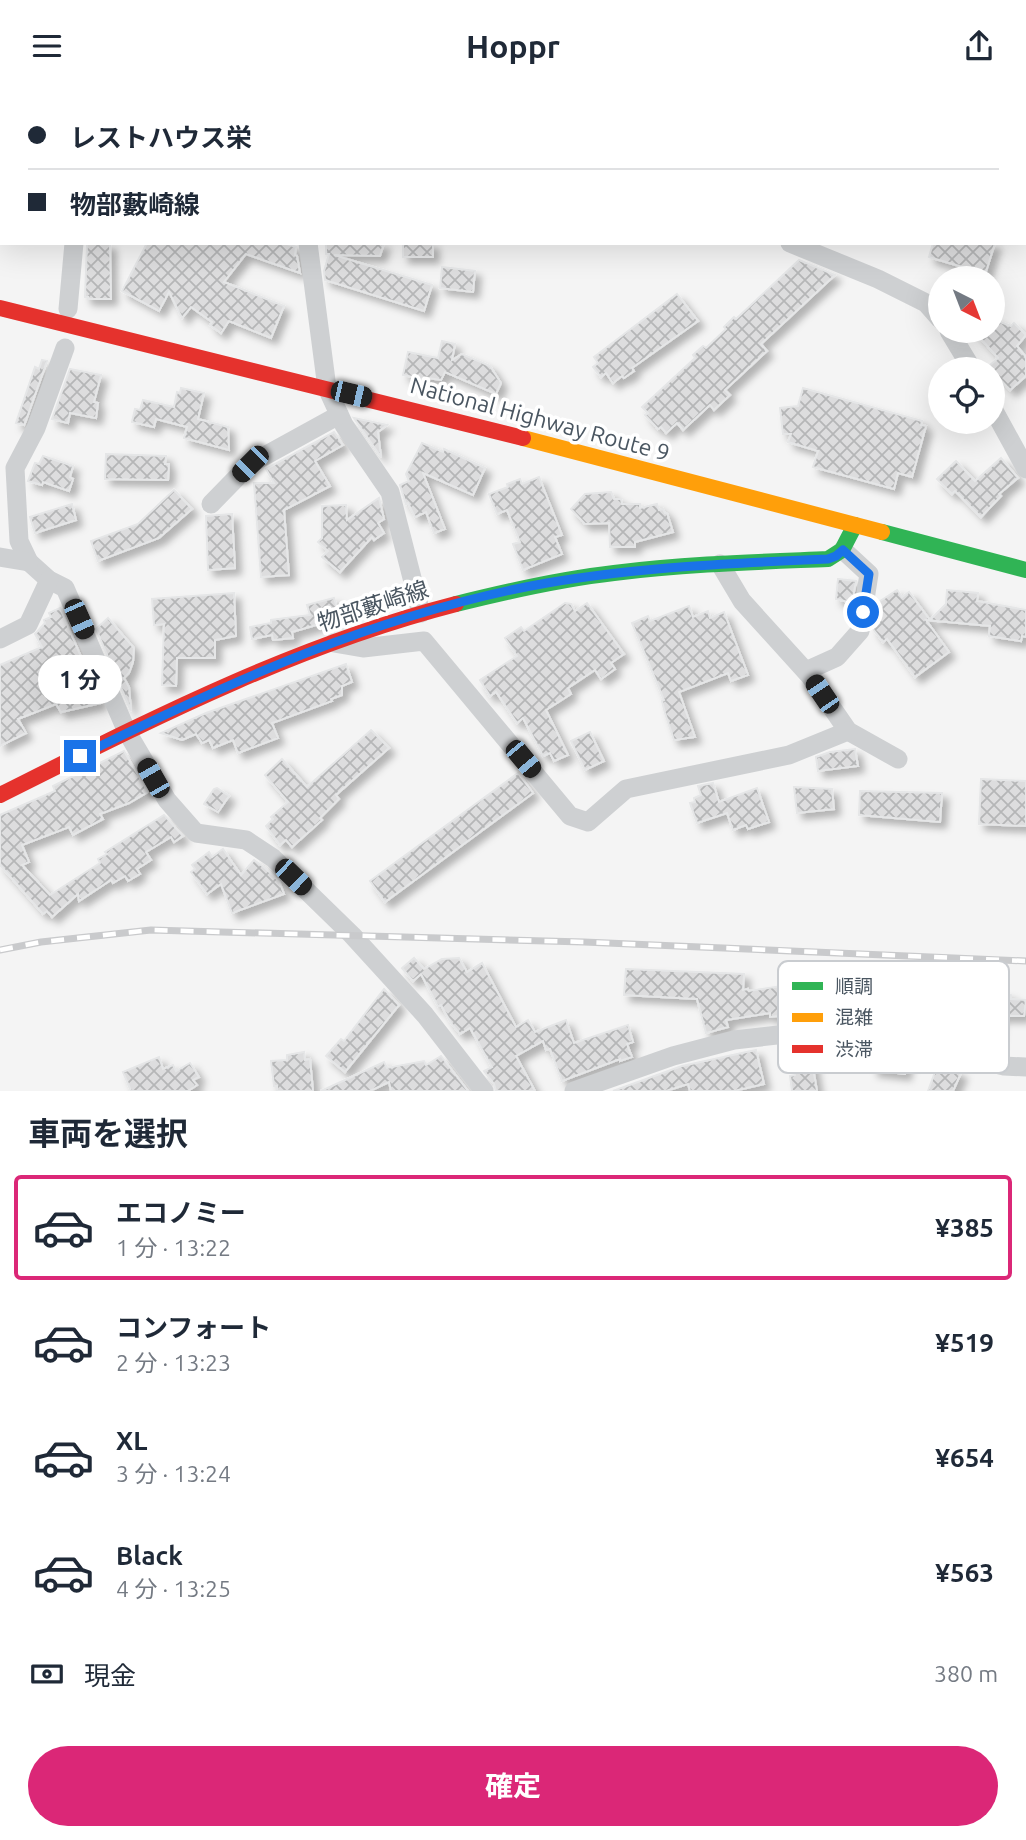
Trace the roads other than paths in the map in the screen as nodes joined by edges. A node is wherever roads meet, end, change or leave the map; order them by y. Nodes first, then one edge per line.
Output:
1 (74, 245) edge
2 (308, 245) edge
3 (795, 245) edge
4 (928, 305) edge
5 (0, 308) edge
6 (68, 309) dead end
7 (65, 348) dead end
8 (327, 388) junction
9 (340, 415) junction
10 (1005, 431) edge
11 (1026, 469) edge
12 (211, 504) dead end
13 (855, 525) junction
14 (843, 550) junction
15 (0, 557) edge
16 (29, 562) junction
17 (720, 564) junction
18 (1026, 570) edge
19 (49, 580) junction
20 (421, 613) junction
21 (0, 639) edge
22 (331, 643) junction
23 (806, 671) junction
24 (848, 731) junction
25 (127, 732) junction
26 (898, 759) dead end
27 (3, 791) edge
28 (778, 1035) edge
29 (484, 1091) edge
30 (574, 1091) edge

1 - 6 street
2 - 8 street
3 - 4 street
5 - 8 main road, National Highway Route 9
7 - 16 street
8 - 9 street
8 - 13 main road, National Highway Route 9
9 - 12 street
9 - 20 street
10 - 11 street
13 - 14 main road
13 - 18 main road, National Highway Route 9
14 - 17 main road, 物部藪崎線
14 - 23 street
15 - 16 street
16 - 19 street
17 - 20 main road, 物部藪崎線
17 - 23 street
19 - 21 street
19 - 25 street
20 - 22 main road, 物部藪崎線
22 - 24 street
22 - 25 main road, 物部藪崎線
23 - 24 street
24 - 26 street
25 - 27 main road, 物部藪崎線
25 - 29 street
28 - 30 street

